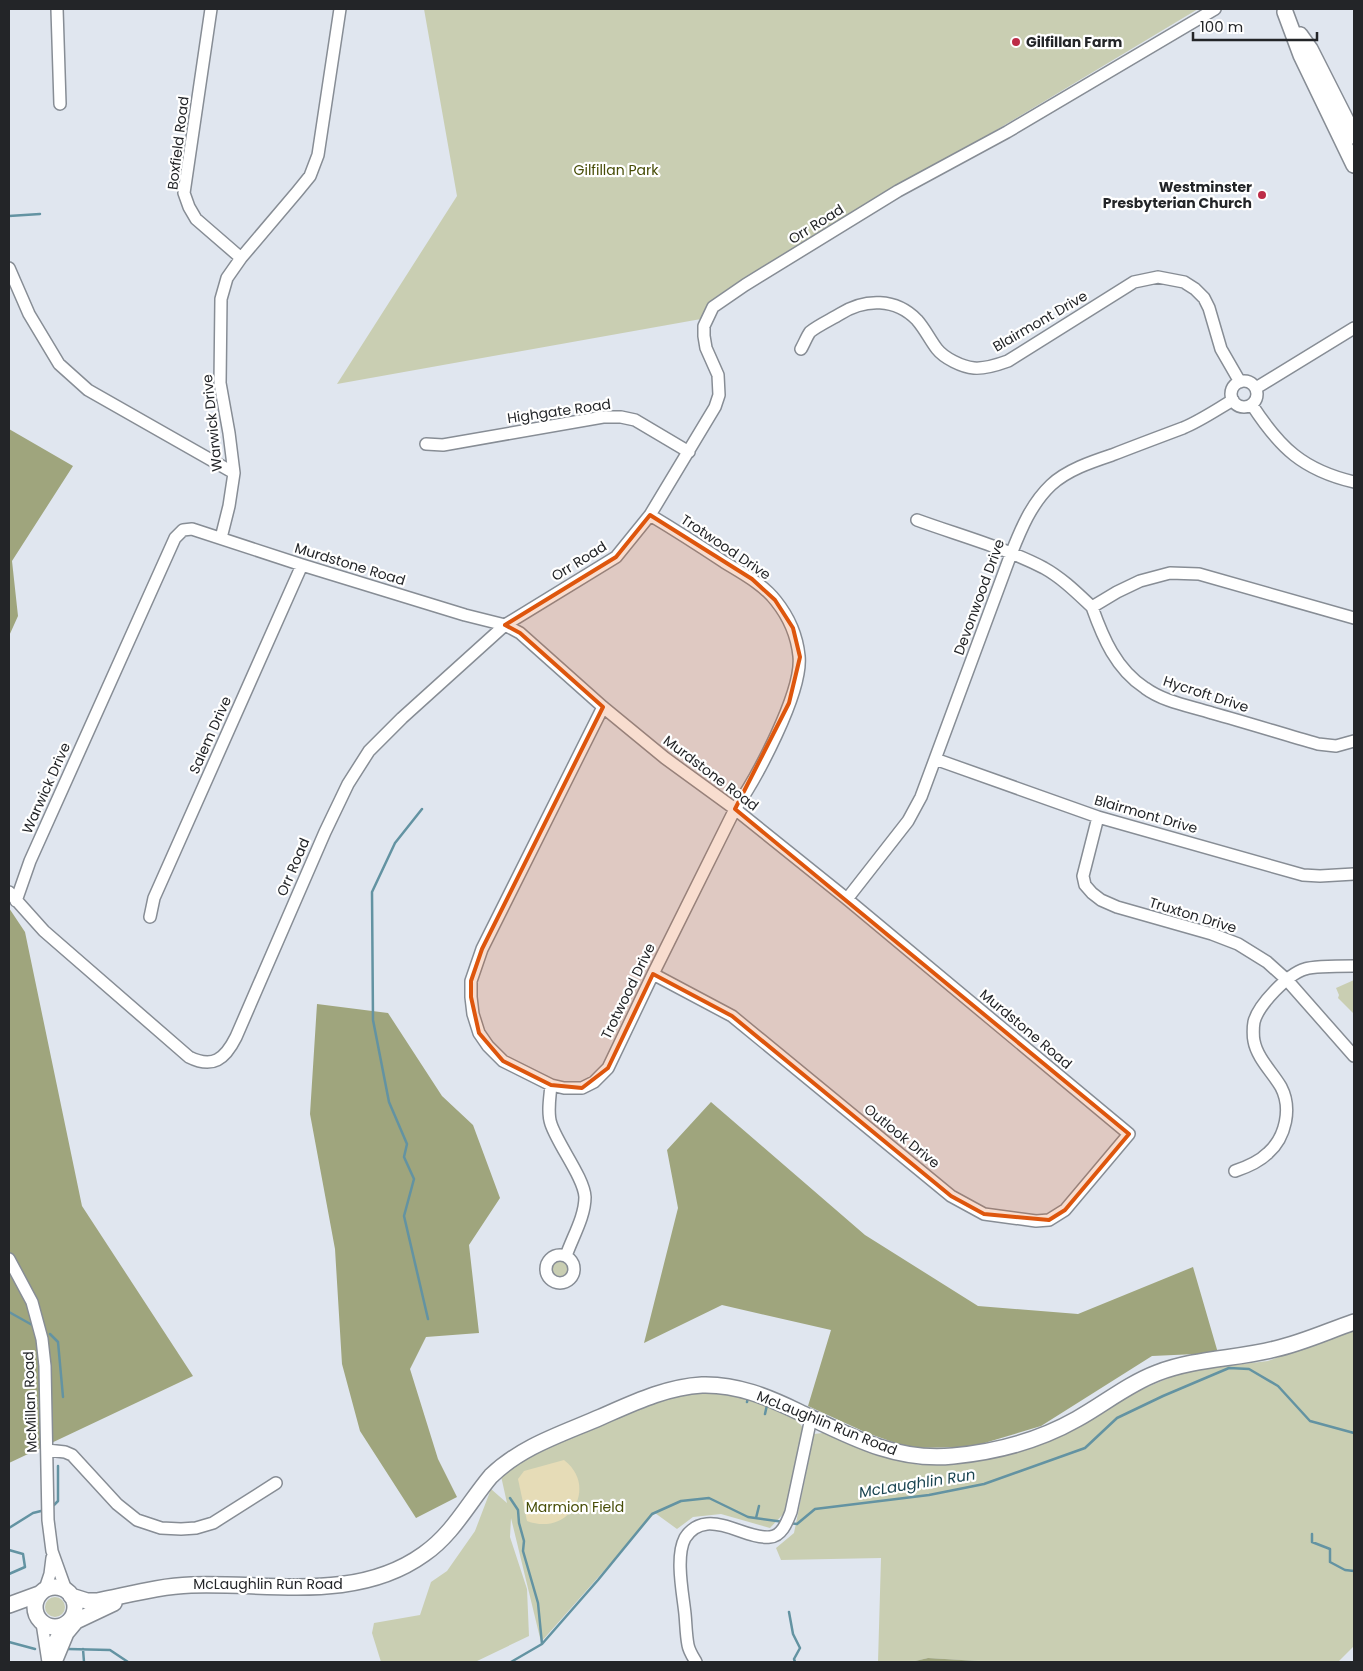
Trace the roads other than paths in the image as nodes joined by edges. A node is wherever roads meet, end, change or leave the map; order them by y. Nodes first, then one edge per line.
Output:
1 (57, 9) edge
2 (211, 9) edge
3 (340, 9) edge
4 (1215, 9) edge
5 (1284, 10) edge
6 (60, 104) dead end
7 (1354, 136) edge
8 (1354, 164) edge
9 (241, 258) junction
10 (9, 268) edge
11 (1354, 328) edge
12 (801, 349) dead end
13 (1240, 382) junction
14 (1256, 388) junction
15 (1233, 400) junction
16 (1252, 405) junction
17 (426, 444) dead end
18 (689, 452) junction
19 (234, 472) junction
20 (1354, 482) edge
21 (650, 515) junction
22 (917, 520) dead end
23 (221, 538) junction
24 (1011, 554) junction
25 (302, 565) junction
26 (1092, 607) junction
27 (1354, 618) edge
28 (504, 625) junction
29 (603, 706) junction
30 (1354, 741) edge
31 (935, 759) junction
32 (735, 809) junction
33 (1098, 817) junction
34 (1354, 874) edge
35 (12, 897) edge
36 (847, 899) junction
37 (150, 917) dead end
38 (1354, 966) edge
39 (653, 974) junction
40 (1287, 980) junction
41 (1354, 1056) edge
42 (551, 1085) junction
43 (1129, 1134) joint
44 (1235, 1171) dead end
45 (566, 1256) dead end
46 (9, 1259) edge
47 (1354, 1322) edge
48 (811, 1418) junction
49 (47, 1450) junction
50 (276, 1483) dead end
51 (52, 1551) junction
52 (42, 1592) junction
53 (69, 1593) junction
54 (129, 1595) junction
55 (9, 1606) edge
56 (39, 1620) junction
57 (69, 1622) junction
58 (50, 1662) edge
59 (696, 1662) edge

1 - 6 street
2 - 9 street, Boxfield Road
3 - 9 street, Warwick Drive
4 - 18 street, Orr Road
5 - 7 main road
5 - 8 main road
9 - 19 street, Warwick Drive
10 - 19 street
11 - 14 street
12 - 13 street, Blairmont Drive
13 - 14 street
13 - 15 street
14 - 16 street
15 - 16 street
15 - 24 street, Devonwood Drive
16 - 20 street
17 - 18 street, Highgate Road
18 - 21 street, Orr Road
19 - 23 street, Warwick Drive
21 - 28 street, Orr Road
21 - 32 street, Trotwood Drive
22 - 24 street, Hycroft Drive
23 - 25 street, Murdstone Road
23 - 35 street, Warwick Drive
24 - 26 street, Hycroft Drive
24 - 31 street, Devonwood Drive
25 - 28 street, Murdstone Road
25 - 37 street, Salem Drive
26 - 27 street
26 - 30 street, Hycroft Drive
28 - 29 street, Murdstone Road
28 - 35 street, Orr Road
29 - 32 street, Murdstone Road
29 - 42 street, Trotwood Drive
31 - 33 street, Blairmont Drive
31 - 36 street, Devonwood Drive
32 - 36 street, Murdstone Road
32 - 39 street, Trotwood Drive
33 - 34 street, Blairmont Drive
33 - 40 street, Truxton Drive
36 - 43 street, Murdstone Road
38 - 40 street
39 - 42 street, Trotwood Drive
39 - 43 street, Outlook Drive
40 - 41 street, Truxton Drive
40 - 44 street
42 - 45 street
46 - 49 street, McMillan Road
47 - 48 main road, McLaughlin Run Road
48 - 54 main road, McLaughlin Run Road
48 - 59 street
49 - 50 street
49 - 51 street, McMillan Road
51 - 52 street, McMillan Road
51 - 53 street, McMillan Road
52 - 53 main road
52 - 55 main road
52 - 56 main road
53 - 54 main road, McLaughlin Run Road
53 - 57 main road
54 - 57 main road, McLaughlin Run Road
55 - 56 main road
56 - 57 main road
56 - 58 street
57 - 58 main road

